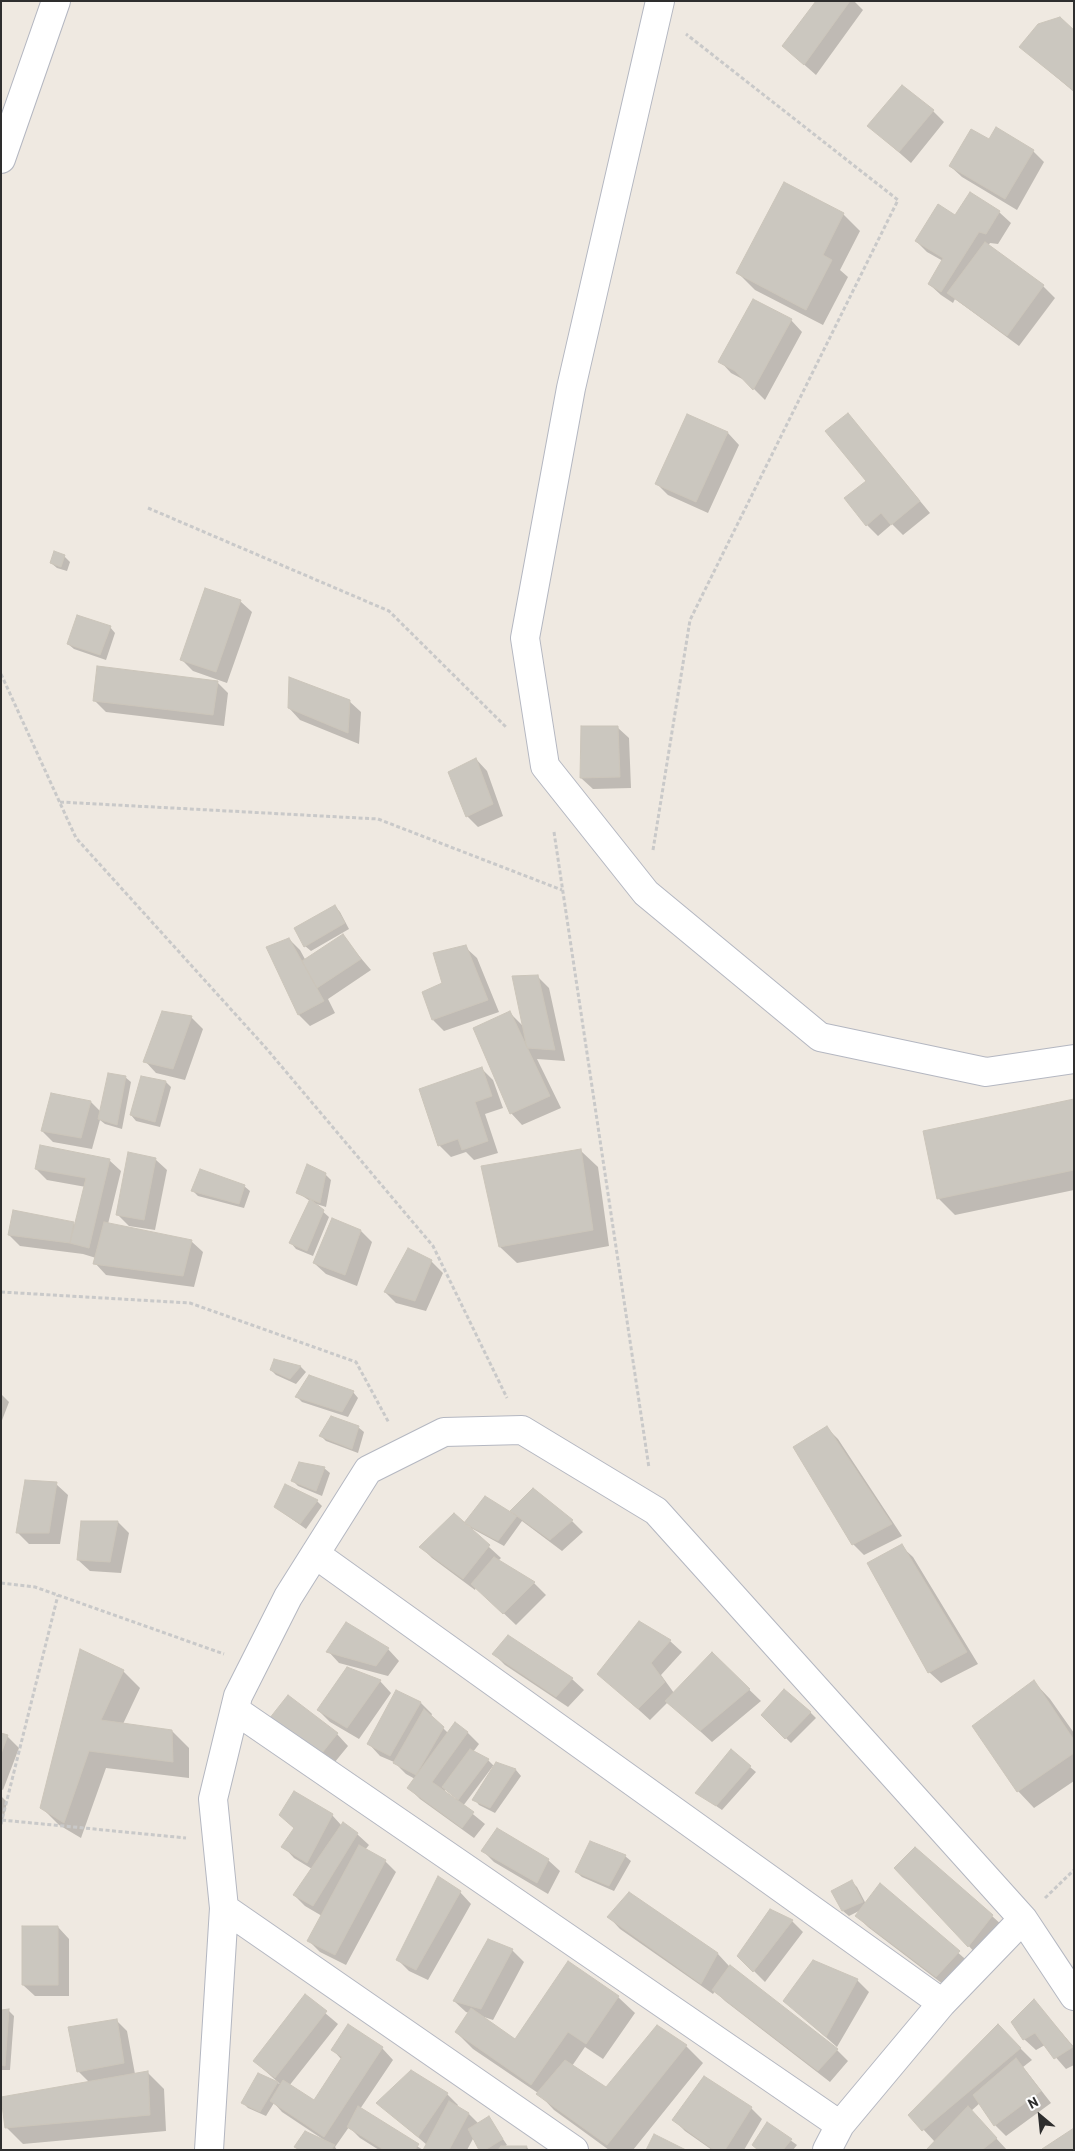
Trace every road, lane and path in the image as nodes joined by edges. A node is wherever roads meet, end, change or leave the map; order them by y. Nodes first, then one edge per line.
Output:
1 (56, 1) edge
2 (659, 7) edge
3 (1, 159) edge
4 (148, 508) dead end
5 (1, 674) edge
6 (509, 731) dead end
7 (60, 802) junction
8 (553, 823) dead end
9 (563, 890) junction
10 (646, 893) junction
11 (1074, 1059) edge
12 (1, 1292) edge
13 (522, 1430) junction
14 (405, 1452) junction
15 (656, 1511) junction
16 (315, 1554) junction
17 (1, 1583) edge
18 (58, 1595) junction
19 (254, 1665) junction
20 (235, 1710) junction
21 (2, 1820) edge
22 (1, 1824) edge
23 (218, 1842) junction
24 (1074, 1870) edge
25 (224, 1908) junction
26 (1023, 1919) junction
27 (1074, 1996) edge
28 (942, 2003) junction
29 (840, 2125) junction
30 (209, 2150) edge
31 (574, 2150) edge
32 (827, 2150) edge

1 - 3 street
2 - 10 street
2 - 10 path
4 - 6 path
5 - 7 path
7 - 9 path
7 - 13 path
8 - 9 path
9 - 15 path
10 - 11 street
12 - 14 path
13 - 14 street
13 - 15 street
14 - 16 street
15 - 26 street
16 - 19 street
16 - 28 street
17 - 18 path
18 - 19 path
18 - 21 path
19 - 20 street
20 - 23 street
20 - 29 street
21 - 22 path
21 - 23 path
23 - 25 street
24 - 26 path
25 - 30 street
25 - 31 street
26 - 27 street
26 - 28 street
28 - 29 street
29 - 32 street

